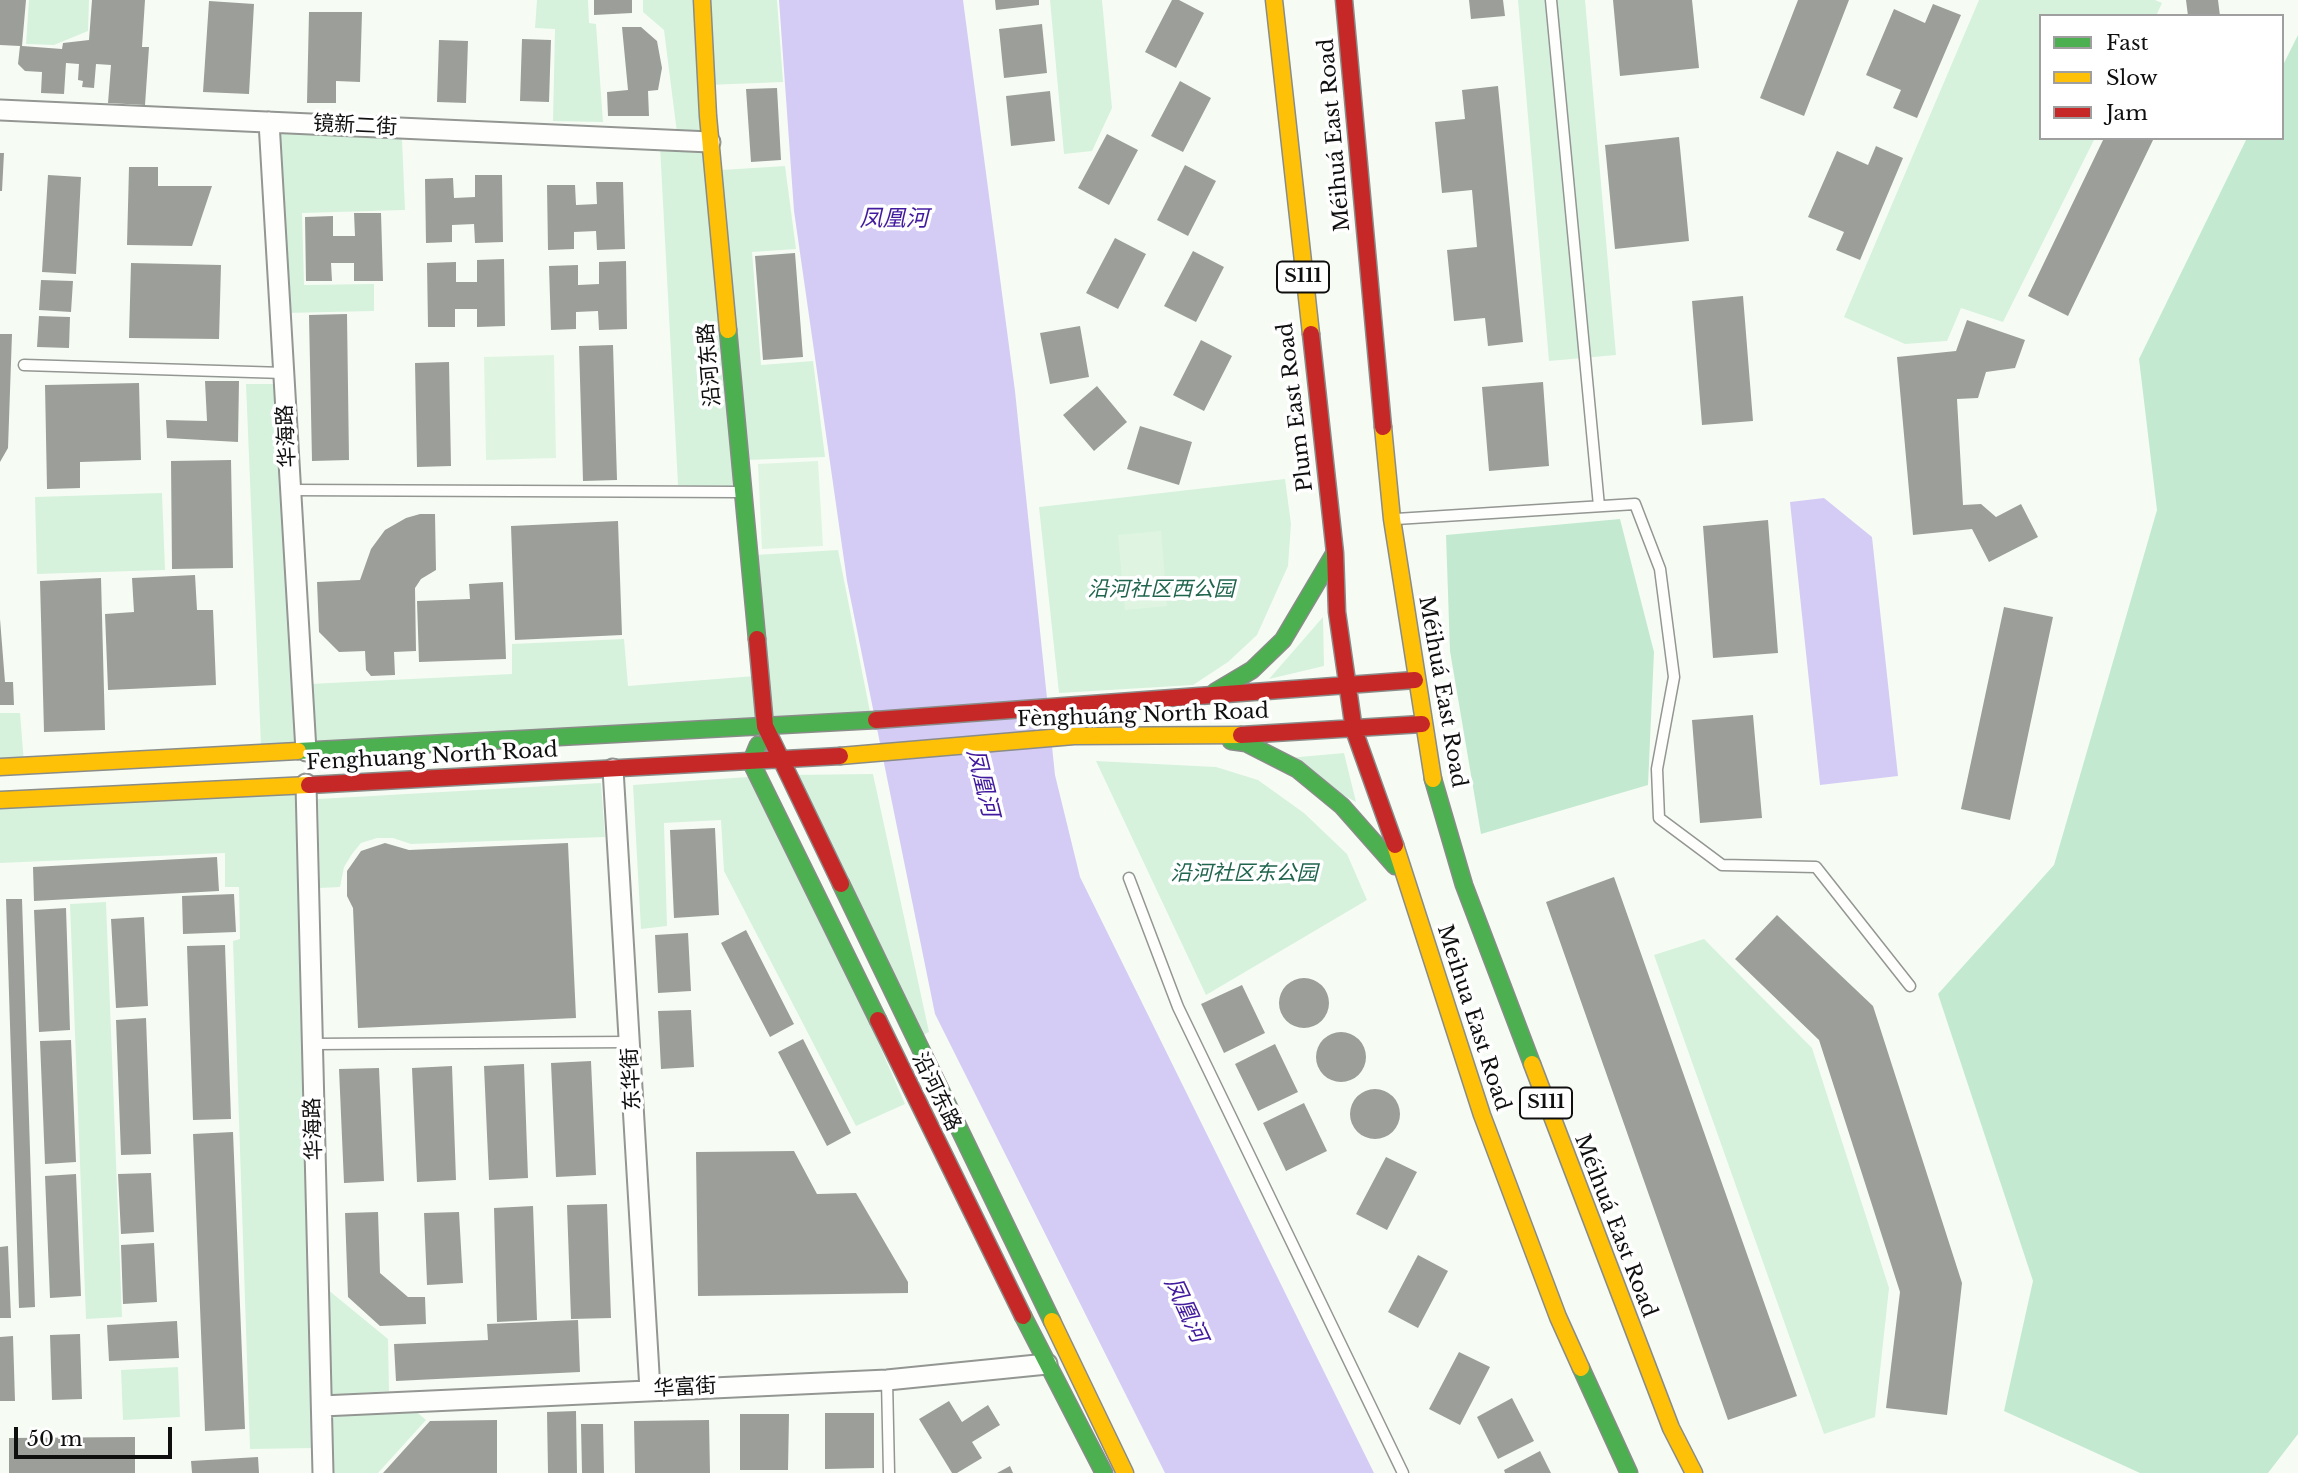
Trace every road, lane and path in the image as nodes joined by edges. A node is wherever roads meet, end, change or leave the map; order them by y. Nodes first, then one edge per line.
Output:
1 (702, 0) edge
2 (1274, 0) edge
3 (1344, 0) edge
4 (1551, 0) edge
5 (0, 110) edge
6 (269, 122) junction
7 (710, 142) junction
8 (24, 365) dead end
9 (284, 373) junction
10 (290, 490) junction
11 (743, 492) junction
12 (1599, 506) junction
13 (1392, 519) junction
14 (1335, 553) junction
15 (1415, 680) junction
16 (1345, 685) junction
17 (1208, 697) junction
18 (864, 721) joint
19 (1422, 724) junction
20 (765, 726) junction
21 (1354, 730) junction
22 (1199, 737) junction
23 (306, 751) junction
24 (865, 752) joint
25 (780, 761) junction
26 (751, 762) junction
27 (0, 767) edge
28 (613, 769) junction
29 (306, 784) junction
30 (0, 800) edge
31 (1129, 878) dead end
32 (1407, 879) junction
33 (1910, 986) dead end
34 (630, 1042) junction
35 (312, 1044) junction
36 (1047, 1364) junction
37 (887, 1380) junction
38 (650, 1390) junction
39 (322, 1406) junction
40 (323, 1473) edge
41 (889, 1473) edge
42 (1104, 1473) edge
43 (1125, 1473) edge
44 (1403, 1473) edge
45 (1629, 1473) edge
46 (1694, 1473) edge

1 - 7 main road, 沿河东路
2 - 14 main road, Plum East Road / S111
3 - 13 main road, Méihuá East Road / S111
4 - 12 lane
5 - 6 street, 镜新二街
6 - 7 street, 镜新二街
6 - 9 street, 华海路
7 - 11 main road, 沿河东路
8 - 9 lane
9 - 10 street, 华海路
10 - 11 lane
10 - 23 street, 华海路
11 - 20 main road, 沿河东路
12 - 13 lane
12 - 33 lane
13 - 15 main road, Méihuá East Road / S111
14 - 16 main road, Plum East Road / S111
14 - 17 main road
15 - 16 main road, Fènghuáng North Road
15 - 19 main road, Méihuá East Road / S111
16 - 17 main road, Fènghuáng North Road
16 - 21 main road, Meihua East Road / S111
17 - 18 main road, Fènghuáng North Road
18 - 20 main road, Fenghuang North Road
19 - 21 main road, Fènghuáng North Road
19 - 46 main road, Méihuá East Road / S111
20 - 23 main road, Fenghuang North Road
20 - 25 main road, 沿河东路
20 - 26 main road, 沿河东路
21 - 22 main road, Fènghuáng North Road
21 - 32 main road, Meihua East Road / S111
22 - 24 main road, Fènghuáng North Road
22 - 32 main road
23 - 27 main road, Fenghuang North Road
24 - 25 main road, Fenghuang North Road
25 - 26 main road, Fenghuang North Road
25 - 43 main road, 沿河东路
26 - 28 main road, Fenghuang North Road
26 - 36 main road, 沿河东路
28 - 29 main road, Fenghuang North Road
28 - 34 street, 东华街
29 - 30 main road, Fenghuang North Road
29 - 35 street, 华海路
31 - 44 lane
32 - 45 main road, Meihua East Road / S111
34 - 35 lane
34 - 38 street, 东华街
35 - 39 street, 华海路
36 - 37 street, 华富街
36 - 42 main road, 沿河东路
37 - 38 street, 华富街
37 - 41 lane
38 - 39 street, 华富街
39 - 40 street, 华海路

